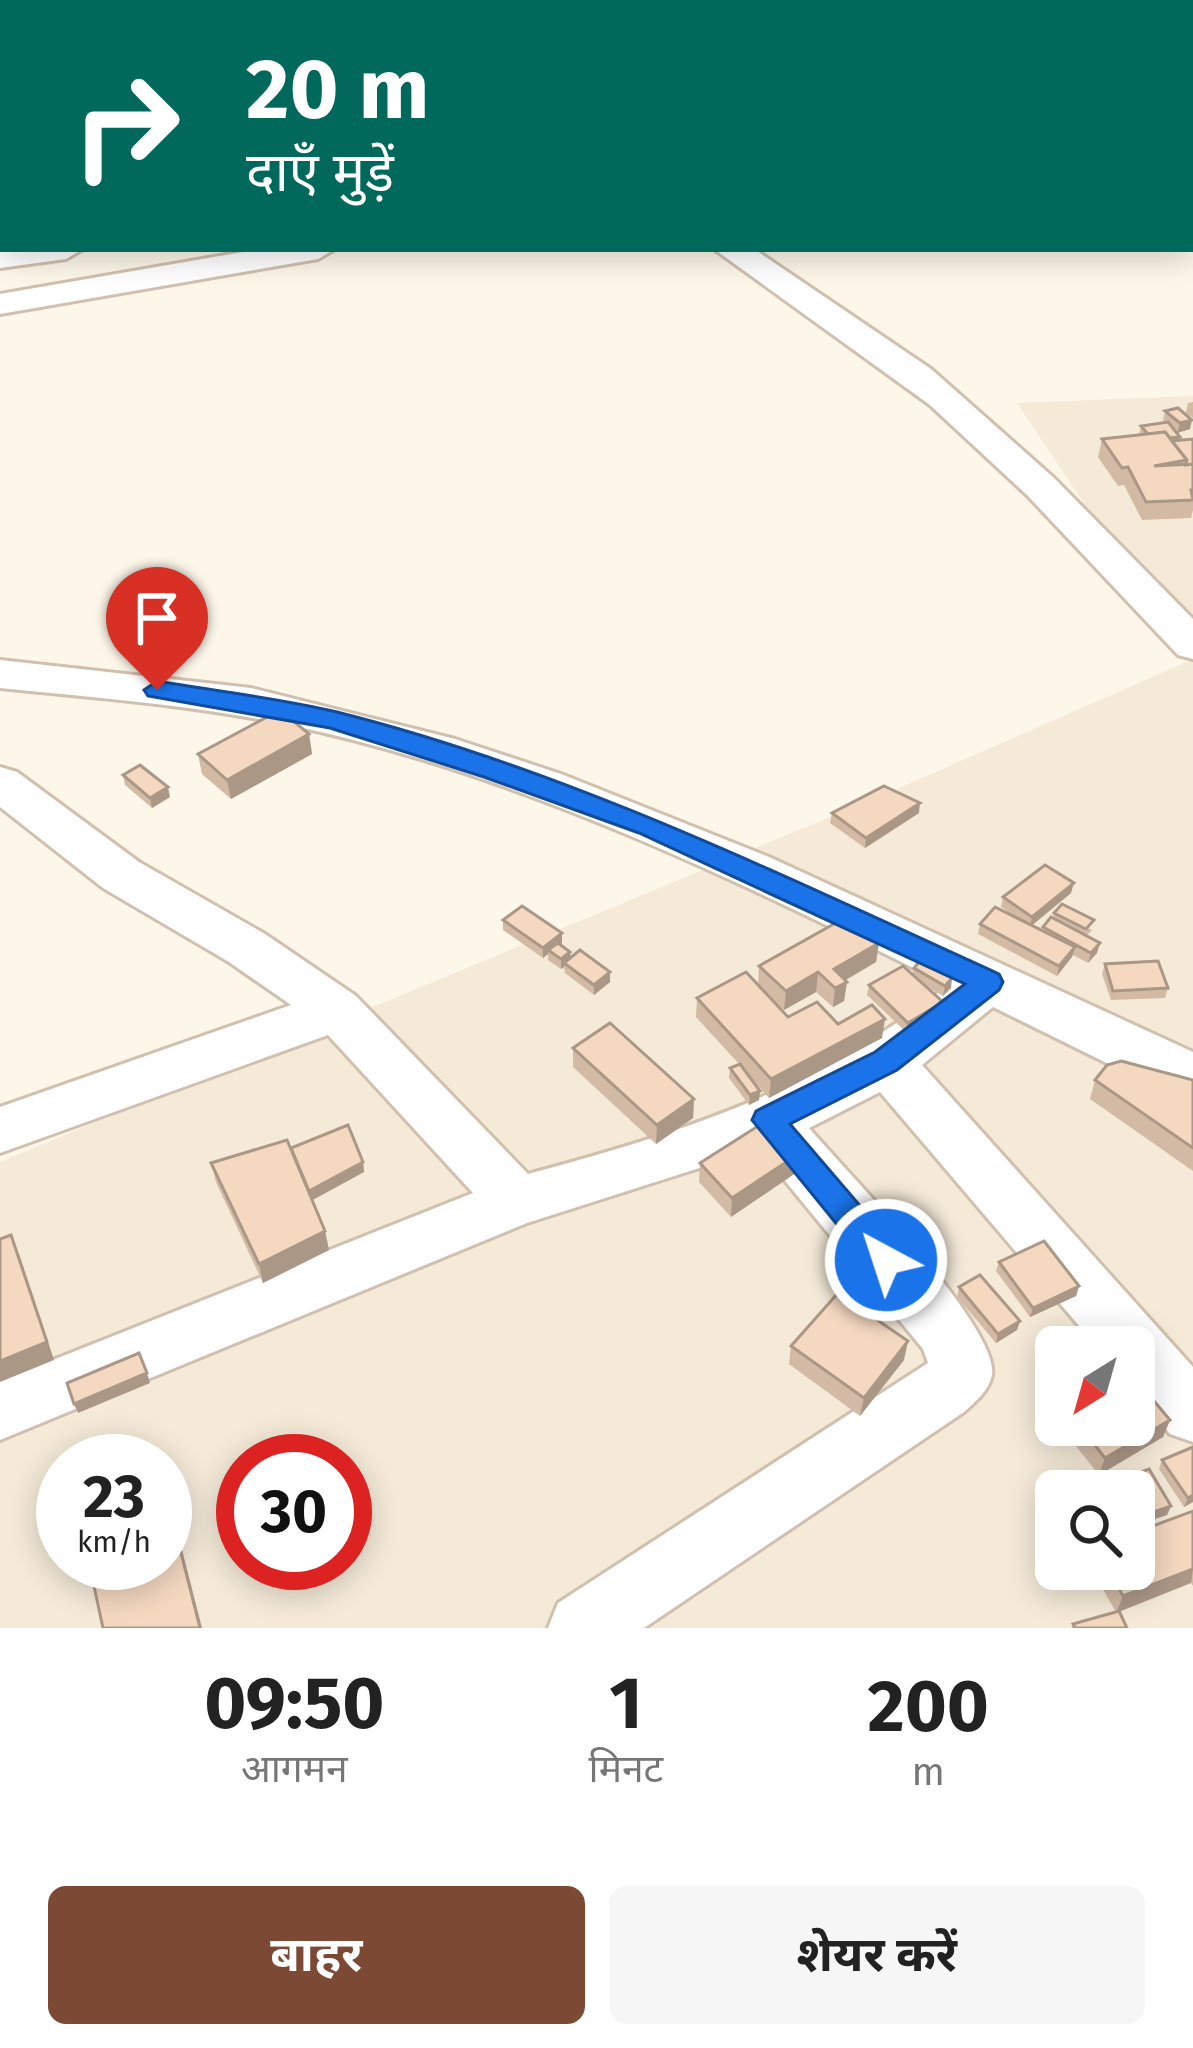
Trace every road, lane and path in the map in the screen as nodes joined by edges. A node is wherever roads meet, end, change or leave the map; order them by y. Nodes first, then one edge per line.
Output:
1 (44, 252) edge
2 (301, 252) edge
3 (736, 252) edge
4 (0, 258) edge
5 (0, 304) edge
6 (1193, 645) edge
7 (0, 674) edge
8 (0, 783) edge
9 (988, 982) junction
10 (337, 1010) junction
11 (886, 1061) junction
12 (1193, 1074) edge
13 (768, 1120) junction
14 (0, 1130) edge
15 (517, 1201) junction
16 (0, 1411) edge
17 (1193, 1414) edge
18 (584, 1628) edge

1 - 4 street
2 - 5 street
3 - 6 street
7 - 9 street
8 - 10 street
9 - 11 street
9 - 12 street
10 - 14 street
10 - 15 street
11 - 13 street
11 - 17 street
13 - 15 street
13 - 18 street
15 - 16 street

